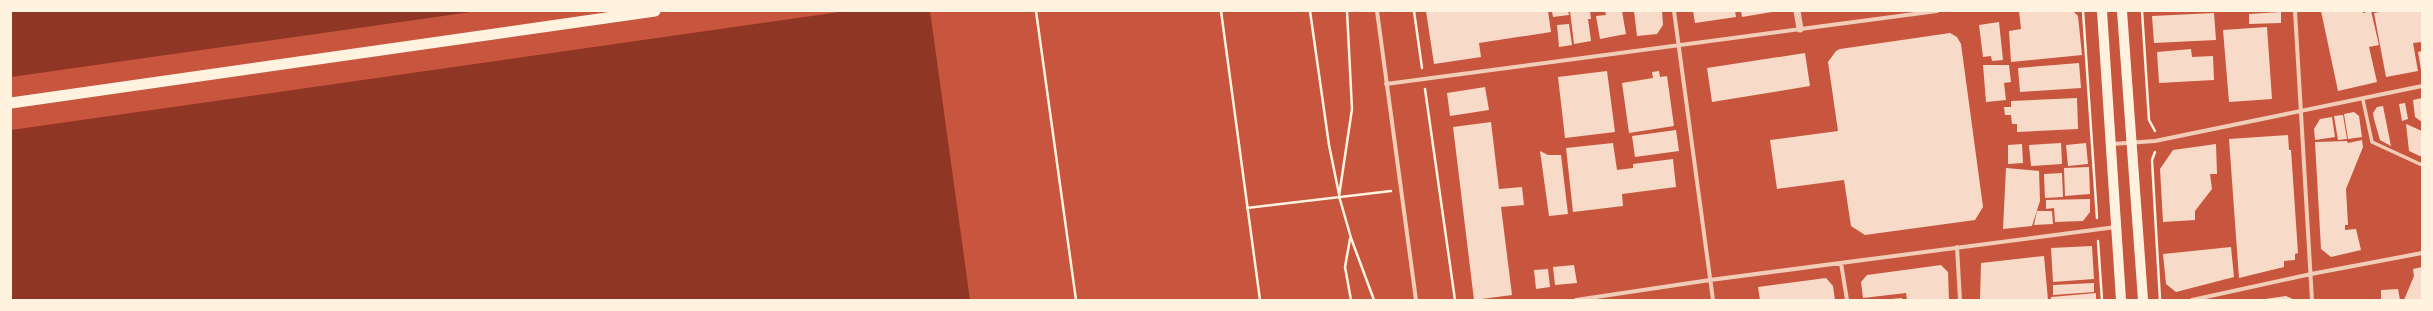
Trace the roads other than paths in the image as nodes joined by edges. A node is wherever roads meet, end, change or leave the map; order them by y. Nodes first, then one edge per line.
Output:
1 (655, 11) edge
2 (1376, 11) edge
3 (1674, 11) edge
4 (1797, 11) edge
5 (1937, 11) edge
6 (2102, 11) edge
7 (2122, 11) edge
8 (2295, 11) edge
9 (1800, 29) junction
10 (1679, 45) junction
11 (1386, 84) junction
12 (2422, 86) edge
13 (2363, 100) junction
14 (11, 103) edge
15 (2302, 111) junction
16 (2130, 142) junction
17 (2111, 144) junction
18 (2422, 165) edge
19 (2116, 227) junction
20 (1957, 248) junction
21 (2422, 253) edge
22 (1841, 263) junction
23 (2311, 274) junction
24 (1710, 280) junction
25 (1416, 300) edge
26 (1576, 300) edge
27 (1713, 300) edge
28 (1847, 300) edge
29 (1960, 300) edge
30 (2121, 300) edge
31 (2143, 300) edge
32 (2192, 300) edge
33 (2312, 300) edge

1 - 14 highway
2 - 11 street
3 - 10 street
4 - 9 street
5 - 9 street
6 - 17 main road
7 - 16 main road
8 - 15 street
9 - 10 street
10 - 11 street
10 - 24 street
11 - 25 street
12 - 13 street
13 - 15 street
13 - 18 street
15 - 16 street
15 - 23 street
16 - 17 street
16 - 31 main road
17 - 19 main road
19 - 20 street
19 - 30 main road
20 - 22 street
20 - 29 street
21 - 23 street
22 - 24 street
22 - 28 street
23 - 32 street
23 - 33 street
24 - 26 street
24 - 27 street

